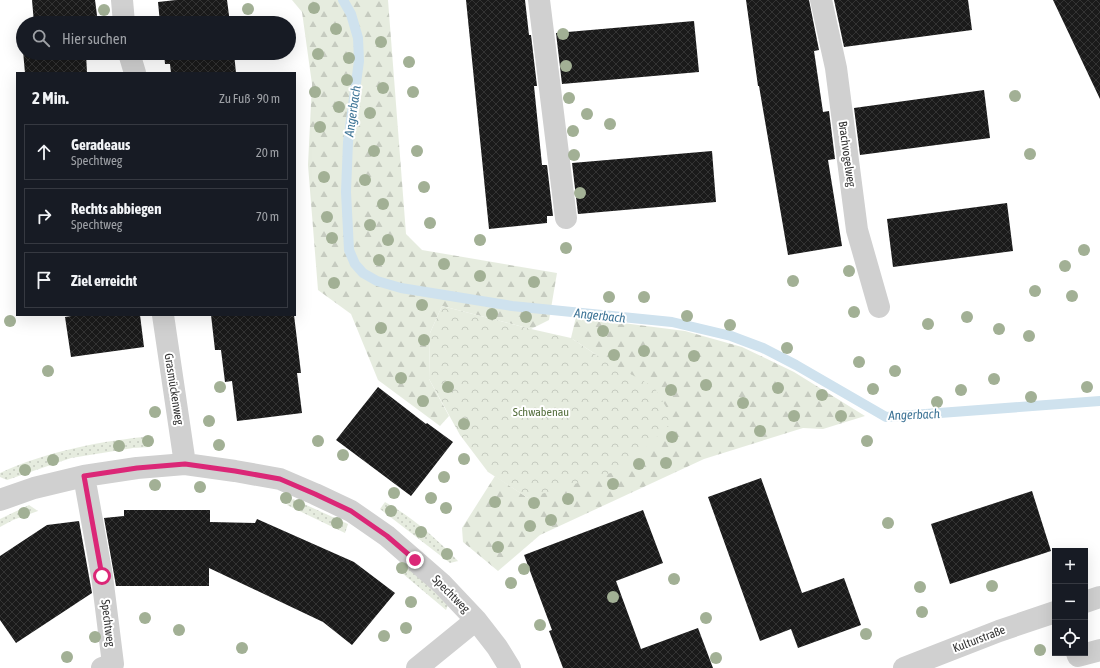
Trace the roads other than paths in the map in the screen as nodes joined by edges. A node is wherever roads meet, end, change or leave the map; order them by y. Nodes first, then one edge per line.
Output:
1 (122, 0) edge
2 (539, 0) edge
3 (821, 0) edge
4 (123, 16) edge
5 (131, 60) edge
6 (135, 72) edge
7 (566, 218) dead end
8 (879, 307) dead end
9 (162, 316) edge
10 (185, 464) junction
11 (84, 476) junction
12 (0, 500) edge
13 (1100, 597) edge
14 (1088, 601) edge
15 (1052, 613) edge
16 (476, 620) junction
17 (1100, 650) edge
18 (1088, 653) edge
19 (102, 668) edge
20 (417, 668) edge
21 (510, 668) edge
22 (904, 668) edge

1 - 4 street
2 - 7 street
3 - 8 street, Brachvogelweg
5 - 6 street
9 - 10 street, Grasmückenweg
10 - 11 street, Spechtweg
10 - 16 street, Spechtweg
11 - 12 street, Spechtweg
11 - 19 street, Spechtweg
13 - 14 street
15 - 22 street, Kulturstraße
16 - 20 street
16 - 21 street, Spechtweg
17 - 18 street

